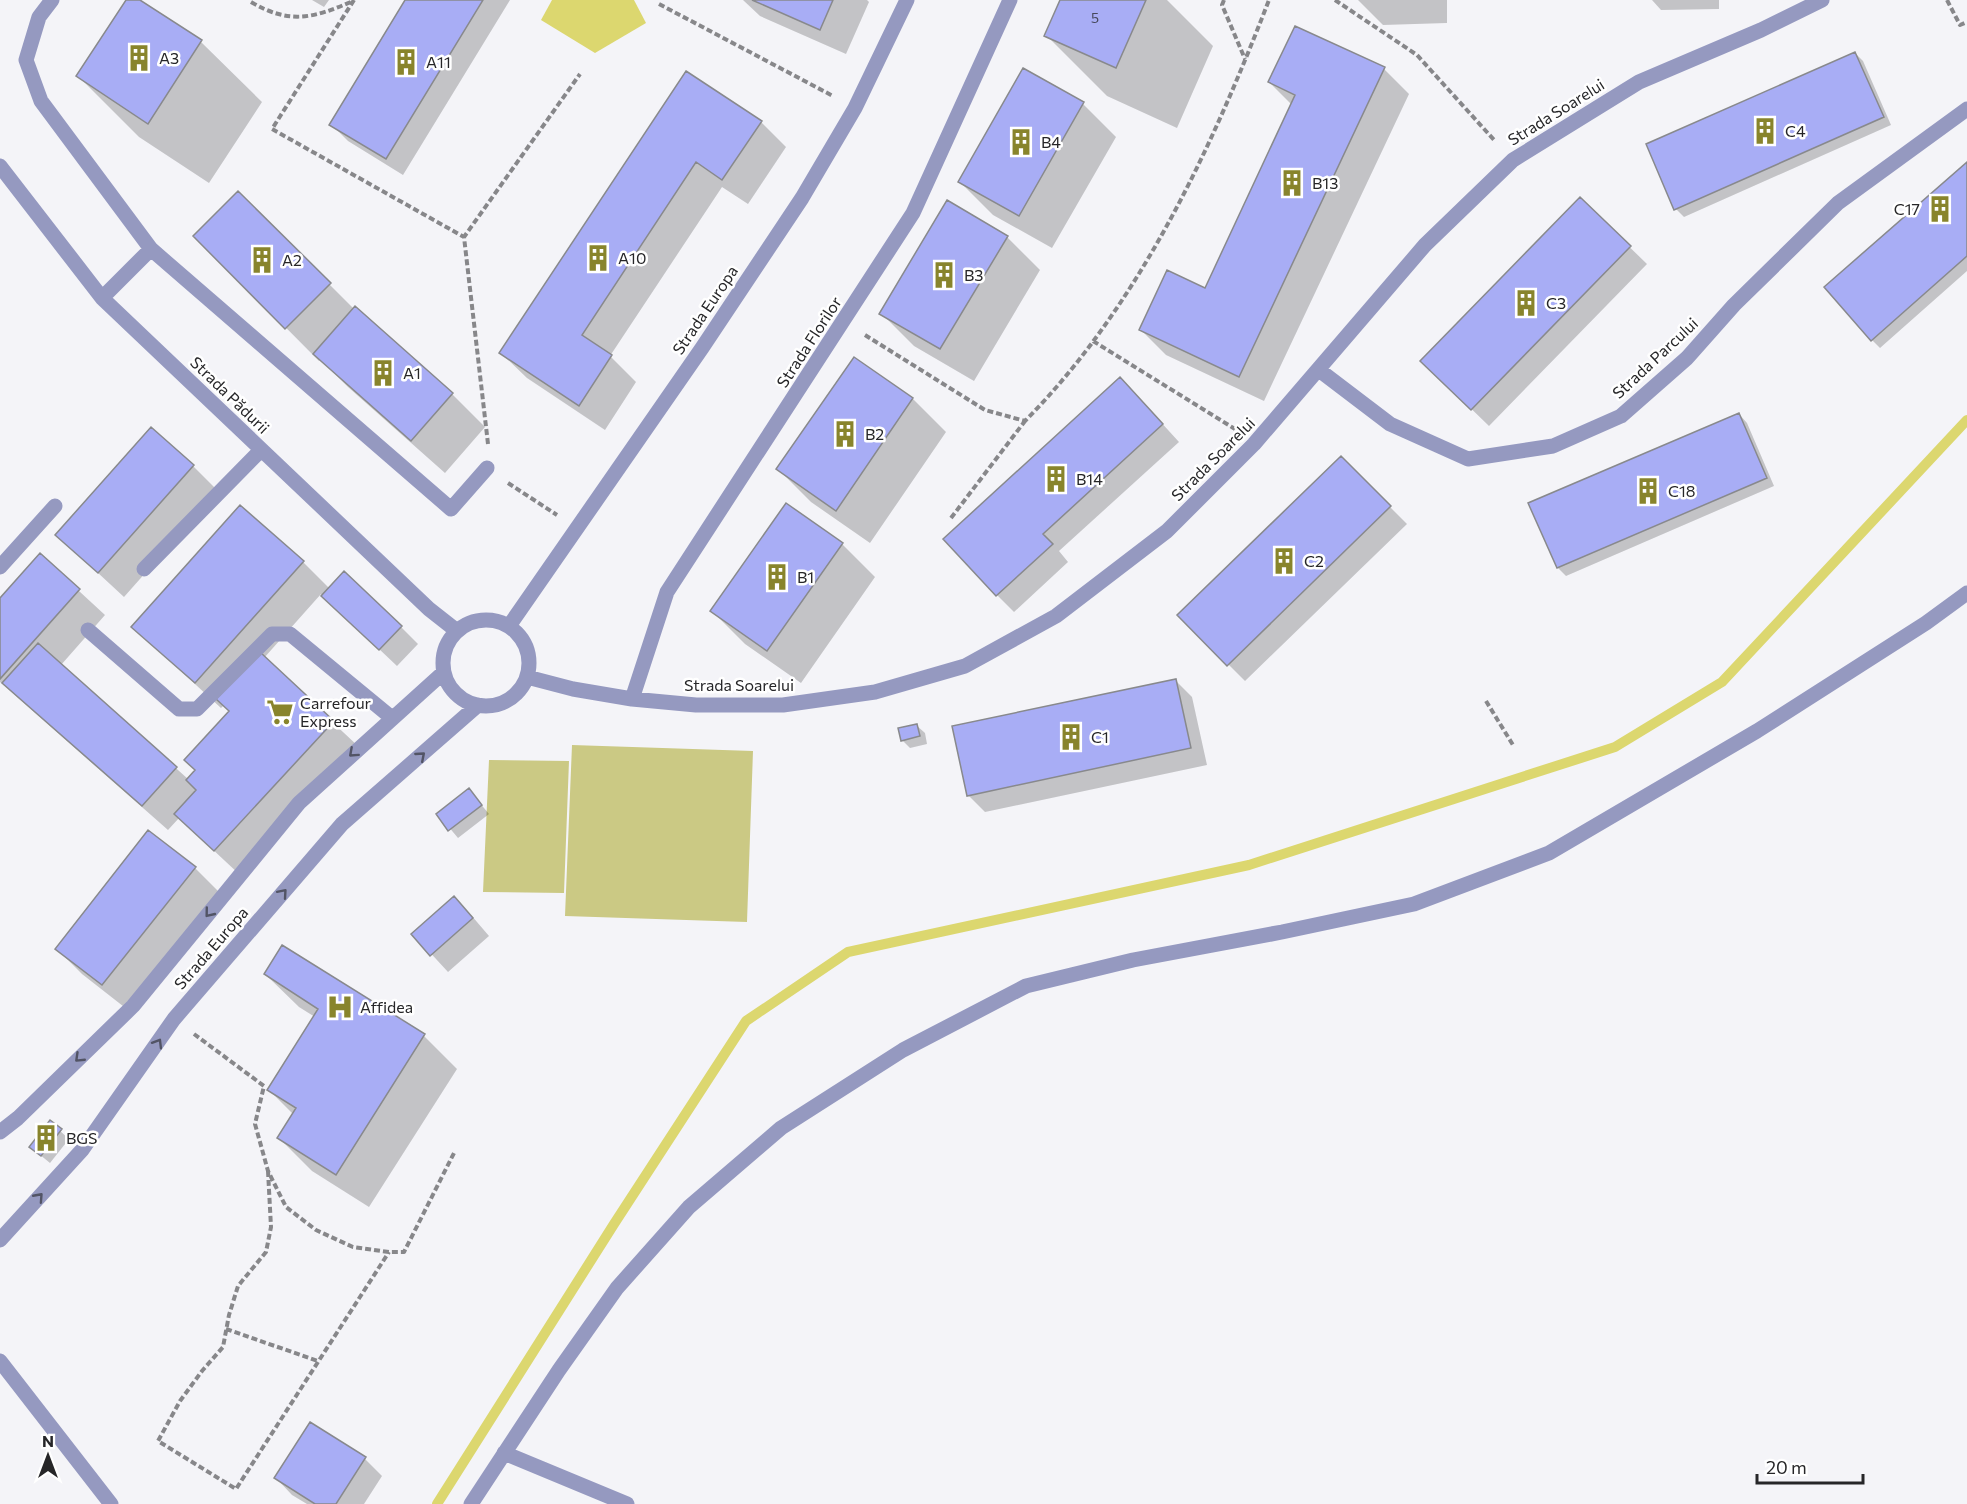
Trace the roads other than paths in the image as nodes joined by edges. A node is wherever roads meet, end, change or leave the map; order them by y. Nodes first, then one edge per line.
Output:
1 (52, 0) edge
2 (907, 0) edge
3 (1010, 0) edge
4 (1822, 0) edge
5 (1967, 109) edge
6 (0, 166) edge
7 (151, 249) junction
8 (102, 298) junction
9 (1319, 370) junction
10 (261, 450) junction
11 (487, 468) road end
12 (55, 506) dead end
13 (0, 567) edge
14 (144, 569) dead end
15 (1967, 592) edge
16 (509, 626) junction
17 (88, 630) dead end
18 (457, 631) junction
19 (444, 672) junction
20 (527, 677) junction
21 (632, 699) junction
22 (478, 705) junction
23 (392, 718) junction
24 (0, 1132) edge
25 (0, 1240) edge
26 (0, 1361) edge
27 (504, 1453) junction
28 (111, 1504) edge
29 (471, 1504) edge
30 (627, 1504) edge

1 - 7 street
2 - 16 street, Strada Europa
3 - 21 street, Strada Florilor
4 - 9 street, Strada Soarelui
5 - 9 street, Strada Parcului
6 - 8 street, Strada Pădurii
7 - 8 street
7 - 11 street
8 - 10 street, Strada Pădurii
9 - 21 street, Strada Soarelui
10 - 14 street
10 - 18 street, Strada Pădurii
12 - 13 street
15 - 27 street
16 - 18 street
16 - 20 street
17 - 23 street
18 - 19 street
19 - 22 street
19 - 23 street, Strada Europa
20 - 21 street, Strada Soarelui
20 - 22 street
25 -> 22 street, Strada Europa
23 -> 24 street, Strada Europa
26 - 28 street
27 - 29 street
27 - 30 street

